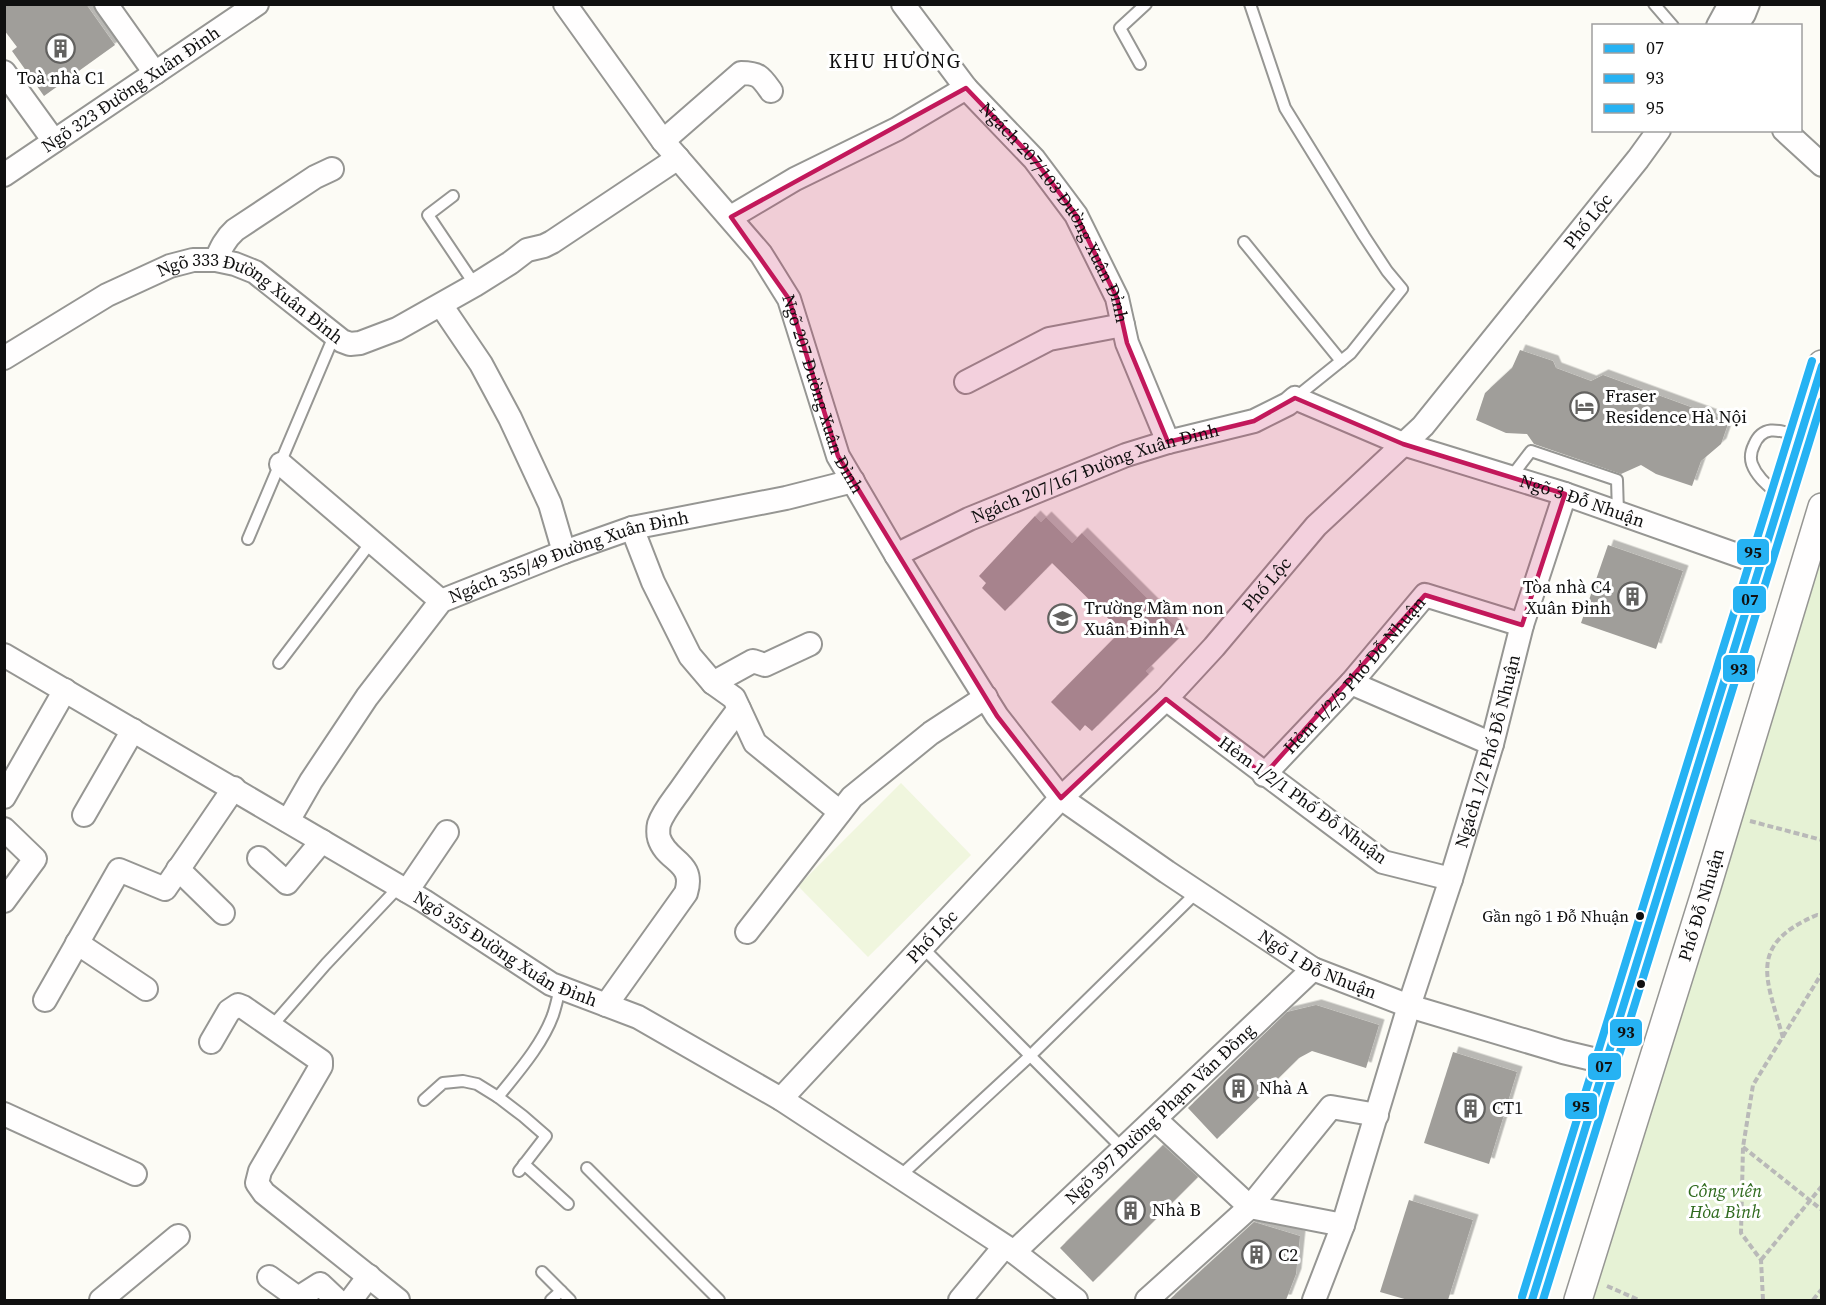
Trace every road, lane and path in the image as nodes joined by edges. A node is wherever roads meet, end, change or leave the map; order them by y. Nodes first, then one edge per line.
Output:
1 (106, 4) edge
2 (257, 4) edge
3 (565, 4) edge
4 (1146, 4) edge
5 (1250, 4) edge
6 (1654, 4) edge
7 (1730, 4) edge
8 (1748, 4) edge
9 (908, 6) edge
10 (1671, 24) edge
11 (1719, 24) edge
12 (1737, 24) edge
13 (1140, 64) dead end
14 (4, 72) edge
15 (154, 73) junction
16 (966, 88) junction
17 (771, 91) dead end
18 (1658, 132) edge
19 (1786, 132) edge
20 (54, 141) junction
21 (671, 149) junction
22 (1821, 165) edge
23 (332, 169) dead end
24 (4, 175) edge
25 (453, 196) dead end
26 (730, 217) junction
27 (1244, 242) dead end
28 (216, 260) junction
29 (476, 285) junction
30 (441, 305) junction
31 (1123, 325) junction
32 (334, 336) junction
33 (4, 358) edge
34 (1341, 361) junction
35 (1821, 364) edge
36 (966, 382) dead end
37 (1295, 398) junction
38 (1810, 440) edge
39 (1168, 442) junction
40 (1402, 444) junction
41 (281, 464) junction
42 (1511, 477) junction
43 (853, 481) junction
44 (1565, 494) junction
45 (1780, 496) junction
46 (1821, 507) edge
47 (1618, 513) junction
48 (632, 528) junction
49 (248, 539) dead end
50 (372, 541) junction
51 (564, 552) junction
52 (896, 555) junction
53 (1760, 563) junction
54 (441, 602) junction
55 (1522, 625) junction
56 (810, 644) dead end
57 (7, 662) edge
58 (279, 663) dead end
59 (713, 683) junction
60 (1351, 683) junction
61 (65, 690) junction
62 (986, 697) junction
63 (1166, 699) junction
64 (739, 709) junction
65 (133, 730) junction
66 (1492, 744) junction
67 (1264, 775) junction
68 (234, 789) junction
69 (4, 797) edge
70 (1062, 798) junction
71 (840, 812) junction
72 (84, 815) dead end
73 (1729, 816) junction
74 (288, 821) junction
75 (4, 829) edge
76 (447, 832) dead end
77 (1821, 840) edge
78 (322, 841) junction
79 (260, 858) dead end
80 (178, 869) junction
81 (1451, 879) junction
82 (404, 890) junction
83 (1197, 892) junction
84 (4, 901) edge
85 (223, 913) dead end
86 (1821, 916) edge
87 (747, 932) dead end
88 (77, 943) junction
89 (922, 947) junction
90 (1313, 969) junction
91 (1821, 973) edge
92 (560, 988) junction
93 (146, 990) dead end
94 (45, 1000) dead end
95 (606, 1005) junction
96 (1409, 1006) junction
97 (271, 1027) junction
98 (1783, 1039) junction
99 (212, 1042) dead end
100 (1030, 1056) junction
101 (1605, 1062) junction
102 (498, 1097) junction
103 (781, 1099) junction
104 (424, 1100) dead end
105 (4, 1114) edge
106 (1377, 1115) junction
107 (1155, 1119) junction
108 (1743, 1147) junction
109 (1123, 1149) junction
110 (587, 1168) dead end
111 (135, 1174) dead end
112 (899, 1177) junction
113 (1821, 1186) edge
114 (1810, 1200) junction
115 (568, 1204) dead end
116 (1250, 1207) junction
117 (1821, 1210) edge
118 (1343, 1225) junction
119 (178, 1236) dead end
120 (1009, 1250) junction
121 (1761, 1260) junction
122 (542, 1272) dead end
123 (269, 1276) dead end
124 (369, 1276) junction
125 (1582, 1288) edge
126 (1821, 1289) edge
127 (561, 1291) junction
128 (101, 1300) edge
129 (337, 1300) edge
130 (351, 1300) edge
131 (399, 1300) edge
132 (551, 1300) edge
133 (570, 1300) edge
134 (719, 1300) edge
135 (960, 1300) edge
136 (1076, 1300) edge
137 (1147, 1300) edge
138 (1314, 1300) edge
139 (1532, 1300) edge
140 (1639, 1300) edge
141 (1763, 1300) edge
142 (1813, 1300) edge

1 - 15 street
2 - 15 street, Ngõ 323 Đường Xuân Đỉnh
3 - 21 street, Ngõ 207 Đường Xuân Đỉnh
4 - 13 lane
5 - 34 lane
6 - 10 lane
7 - 11 street
8 - 12 street
9 - 16 street, Ngách 207/103 Đường Xuân Đỉnh
14 - 20 street
15 - 20 street, Ngõ 323 Đường Xuân Đỉnh
16 - 26 street
16 - 31 street, Ngách 207/103 Đường Xuân Đỉnh
17 - 21 street, Ngõ 333 Đường Xuân Đỉnh
18 - 40 street, Phố Lộc
19 - 22 street
20 - 24 street, Ngõ 323 Đường Xuân Đỉnh
21 - 26 street, Ngõ 207 Đường Xuân Đỉnh
21 - 29 street, Ngõ 333 Đường Xuân Đỉnh
23 - 28 street
25 - 29 lane
26 - 43 street, Ngõ 207 Đường Xuân Đỉnh
27 - 34 lane
28 - 32 street, Ngõ 333 Đường Xuân Đỉnh
28 - 33 street, Ngõ 333 Đường Xuân Đỉnh
29 - 30 street, Ngõ 333 Đường Xuân Đỉnh
30 - 32 street, Ngõ 333 Đường Xuân Đỉnh
30 - 51 street
31 - 36 street
31 - 39 street, Ngách 207/103 Đường Xuân Đỉnh
32 - 41 lane
34 - 37 lane
35 - 38 street
37 - 39 street, Ngách 207/167 Đường Xuân Đỉnh
37 - 40 street, Ngõ 3 Đỗ Nhuận
38 - 45 street
38 - 45 lane
39 - 52 street, Ngách 207/167 Đường Xuân Đỉnh
40 - 42 street, Ngõ 3 Đỗ Nhuận
40 - 63 street, Phố Lộc
41 - 49 lane
41 - 50 street
42 - 44 street, Ngõ 3 Đỗ Nhuận
42 - 47 lane
43 - 48 street, Ngách 355/49 Đường Xuân Đỉnh
43 - 52 street, Ngõ 207 Đường Xuân Đỉnh
44 - 47 street, Ngõ 3 Đỗ Nhuận
44 - 55 street, Ngách 1/2 Phố Đỗ Nhuận
45 - 53 street
46 - 73 street, Phố Đỗ Nhuận
47 - 53 street, Ngõ 3 Đỗ Nhuận
48 - 51 street, Ngách 355/49 Đường Xuân Đỉnh
48 - 59 street
50 - 54 street
50 - 58 lane
51 - 54 street, Ngách 355/49 Đường Xuân Đỉnh
52 - 62 street, Ngõ 207 Đường Xuân Đỉnh
53 - 101 street
54 - 74 street, Ngách 355/49 Đường Xuân Đỉnh
55 - 60 street, Hẻm 1/2/5 Phố Đỗ Nhuận
55 - 66 street, Ngách 1/2 Phố Đỗ Nhuận
56 - 59 street
57 - 61 street, Ngõ 355 Đường Xuân Đỉnh
59 - 64 street
60 - 66 street
60 - 67 street, Hẻm 1/2/5 Phố Đỗ Nhuận
61 - 65 street, Ngõ 355 Đường Xuân Đỉnh
61 - 69 street
62 - 70 street, Ngõ 207 Đường Xuân Đỉnh
62 - 71 street
63 - 67 street, Hẻm 1/2/1 Phố Đỗ Nhuận
63 - 70 street, Phố Lộc
64 - 71 street
64 - 95 street
65 - 68 street, Ngõ 355 Đường Xuân Đỉnh
65 - 72 street
66 - 81 street, Ngách 1/2 Phố Đỗ Nhuận
67 - 81 street, Hẻm 1/2/1 Phố Đỗ Nhuận
68 - 74 street, Ngõ 355 Đường Xuân Đỉnh
68 - 80 street
70 - 83 street, Ngõ 1 Đỗ Nhuận
70 - 89 street, Phố Lộc
71 - 87 street
73 - 77 path
73 - 125 street, Phố Đỗ Nhuận
74 - 78 street, Ngõ 355 Đường Xuân Đỉnh
75 - 84 street
76 - 82 street
78 - 79 street
78 - 82 street, Ngõ 355 Đường Xuân Đỉnh
80 - 85 street
80 - 88 street
81 - 96 street, Ngách 1/2 Phố Đỗ Nhuận
82 - 92 street, Ngõ 355 Đường Xuân Đỉnh
82 - 97 lane
83 - 90 street, Ngõ 1 Đỗ Nhuận
83 - 100 lane
86 - 98 path
88 - 93 street
88 - 94 street
89 - 100 lane
89 - 103 street, Phố Lộc
90 - 96 street, Ngõ 1 Đỗ Nhuận
90 - 107 street, Ngõ 397 Đường Phạm Văn Đồng
91 - 98 path
92 - 95 street, Ngõ 355 Đường Xuân Đỉnh
92 - 102 lane
95 - 103 street, Ngõ 355 Đường Xuân Đỉnh
96 - 101 street, Ngõ 1 Đỗ Nhuận
96 - 106 street, Ngách 1/2 Phố Đỗ Nhuận
97 - 99 street
97 - 124 street
98 - 108 path
100 - 109 lane
100 - 112 lane
101 - 139 street
102 - 104 lane
102 - 115 lane
103 - 112 street, Ngõ 355 Đường Xuân Đỉnh
105 - 111 street
106 - 116 street
106 - 118 street, Ngách 1/2 Phố Đỗ Nhuận
107 - 109 street, Ngõ 397 Đường Phạm Văn Đồng
107 - 116 street
108 - 114 path
108 - 121 path
109 - 120 street, Ngõ 397 Đường Phạm Văn Đồng
110 - 134 lane
112 - 120 street, Ngõ 355 Đường Xuân Đỉnh
113 - 114 path
114 - 117 path
114 - 121 path
116 - 118 street
116 - 137 street
118 - 138 street, Ngách 1/2 Phố Đỗ Nhuận
119 - 128 street
120 - 135 street, Ngõ 397 Đường Phạm Văn Đồng
120 - 136 street, Ngõ 355 Đường Xuân Đỉnh
121 - 141 path
122 - 127 lane
123 - 129 street
124 - 130 street
124 - 131 street
125 - 140 path
126 - 142 path
127 - 132 lane
127 - 133 lane

